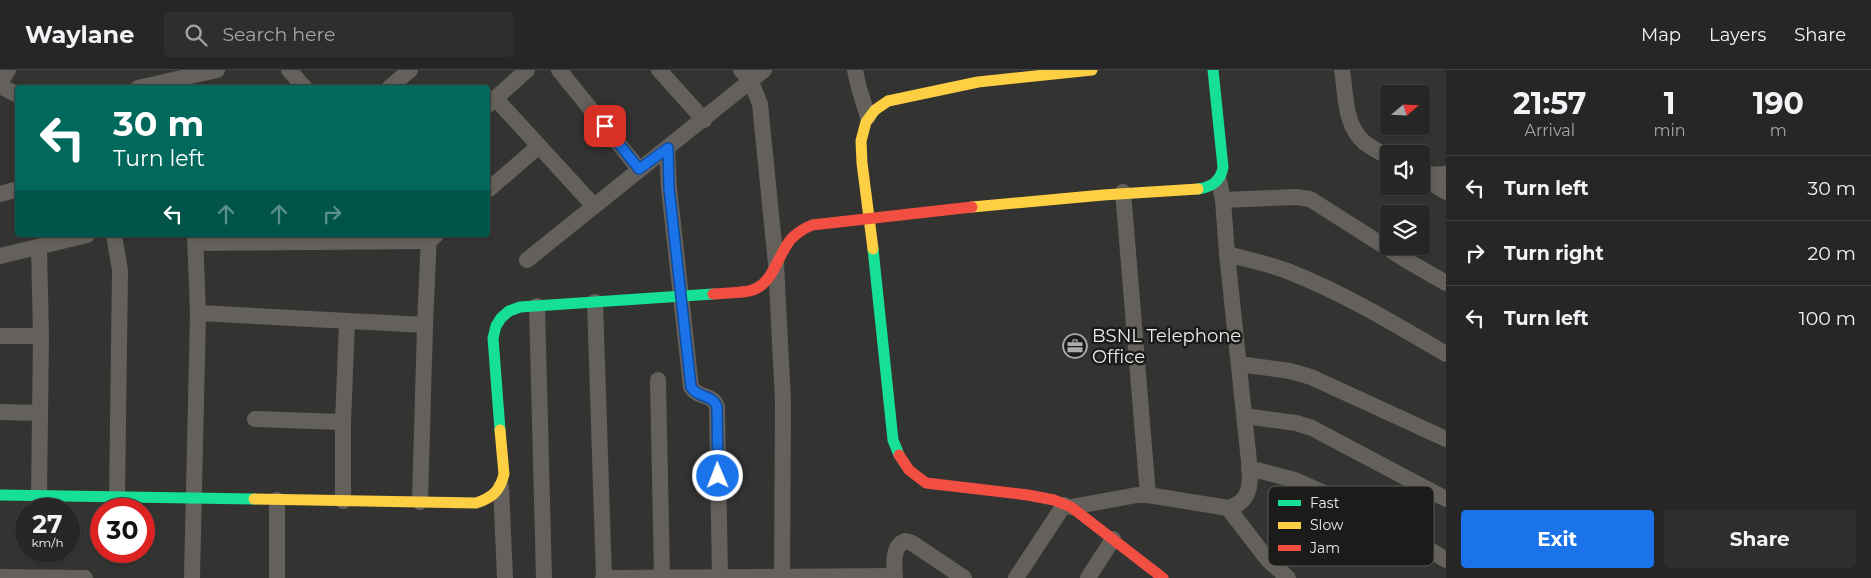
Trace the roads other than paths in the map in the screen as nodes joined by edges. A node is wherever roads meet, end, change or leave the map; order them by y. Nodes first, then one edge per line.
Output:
1 (8, 70) edge
2 (216, 70) edge
3 (289, 70) edge
4 (410, 70) edge
5 (527, 70) edge
6 (559, 70) edge
7 (659, 70) edge
8 (764, 70) edge
9 (855, 70) edge
10 (1091, 70) edge
11 (1213, 70) edge
12 (1342, 70) edge
13 (746, 76) edge
14 (977, 76) edge
15 (0, 82) edge
16 (151, 85) edge
17 (302, 85) edge
18 (392, 85) edge
19 (0, 86) edge
20 (15, 94) edge
21 (491, 102) edge
22 (868, 117) junction
23 (704, 120) junction
24 (538, 146) junction
25 (668, 148) junction
26 (1380, 151) edge
27 (639, 169) junction
28 (1446, 174) edge
29 (1430, 175) edge
30 (1219, 181) junction
31 (1430, 182) edge
32 (490, 188) edge
33 (15, 190) edge
34 (1123, 192) junction
35 (1446, 192) edge
36 (0, 194) edge
37 (1223, 200) junction
38 (594, 206) junction
39 (870, 217) junction
40 (79, 237) edge
41 (114, 237) edge
42 (432, 237) edge
43 (196, 239) edge
44 (39, 248) junction
45 (1227, 254) junction
46 (0, 256) edge
47 (527, 260) dead end
48 (776, 264) junction
49 (1446, 283) edge
50 (681, 297) junction
51 (595, 302) junction
52 (537, 306) junction
53 (198, 314) junction
54 (347, 322) junction
55 (425, 325) junction
56 (0, 336) edge
57 (41, 336) junction
58 (1446, 354) edge
59 (1239, 364) junction
60 (658, 380) dead end
61 (0, 412) edge
62 (40, 413) junction
63 (1244, 416) junction
64 (256, 419) dead end
65 (343, 422) junction
66 (1446, 439) edge
67 (1249, 468) junction
68 (1308, 486) edge
69 (1421, 486) edge
70 (501, 487) junction
71 (1434, 493) edge
72 (0, 495) edge
73 (39, 495) junction
74 (1148, 495) junction
75 (117, 498) joint
76 (155, 498) edge
77 (195, 499) junction
78 (1446, 499) edge
79 (277, 500) junction
80 (343, 501) junction
81 (420, 502) junction
82 (1068, 506) junction
83 (1228, 508) junction
84 (1113, 539) junction
85 (1434, 553) edge
86 (1268, 560) edge
87 (1446, 560) edge
88 (1275, 566) edge
89 (662, 576) junction
90 (0, 577) edge
91 (894, 577) edge
92 (1160, 577) edge
93 (85, 578) edge
94 (192, 578) edge
95 (277, 578) edge
96 (505, 578) edge
97 (544, 578) edge
98 (603, 578) edge
99 (720, 578) edge
100 (782, 578) edge
101 (964, 578) edge
102 (1016, 578) edge
103 (1088, 578) edge
104 (1288, 578) edge

1 - 15 street
2 - 16 street
3 - 17 street
4 - 18 street
5 - 21 street
6 - 27 street
7 - 23 street
8 - 13 street
9 - 22 street
10 - 14 street
11 - 30 street
12 - 26 street
13 - 23 street
13 - 48 street
14 - 22 street
19 - 20 street
21 - 24 street
22 - 39 street
23 - 25 street
24 - 32 street
24 - 38 street
25 - 27 street
25 - 50 street
27 - 38 street
28 - 29 street
30 - 34 street
30 - 37 street
31 - 35 street
33 - 36 street
34 - 39 street
34 - 74 street
37 - 45 street
37 - 49 street
38 - 47 street
39 - 48 street
39 - 82 street
40 - 44 street
41 - 75 street
42 - 43 street
42 - 55 street
43 - 53 street
44 - 46 street
44 - 57 street
45 - 58 street
45 - 59 street
48 - 50 street
48 - 100 street
50 - 51 street
50 - 99 street
51 - 52 street
51 - 98 street
52 - 70 street
52 - 97 street
53 - 54 street
53 - 77 street
54 - 55 street
54 - 65 street
55 - 81 street
56 - 57 street
57 - 62 street
59 - 63 street
59 - 66 street
60 - 89 street
61 - 62 street
62 - 73 street
63 - 67 street
63 - 69 street
64 - 65 street
65 - 80 street
67 - 68 street
67 - 83 street
70 - 81 street
70 - 96 street
71 - 78 street
72 - 73 street
73 - 75 street
74 - 82 street
74 - 83 street
76 - 77 street
77 - 79 street
77 - 94 street
79 - 80 street
79 - 95 street
80 - 81 street
82 - 84 street
82 - 102 street
83 - 86 street
84 - 92 street
84 - 103 street
85 - 87 street
88 - 104 street
89 - 98 street
89 - 99 street
90 - 93 street
91 - 100 street
91 - 101 street
99 - 100 street

